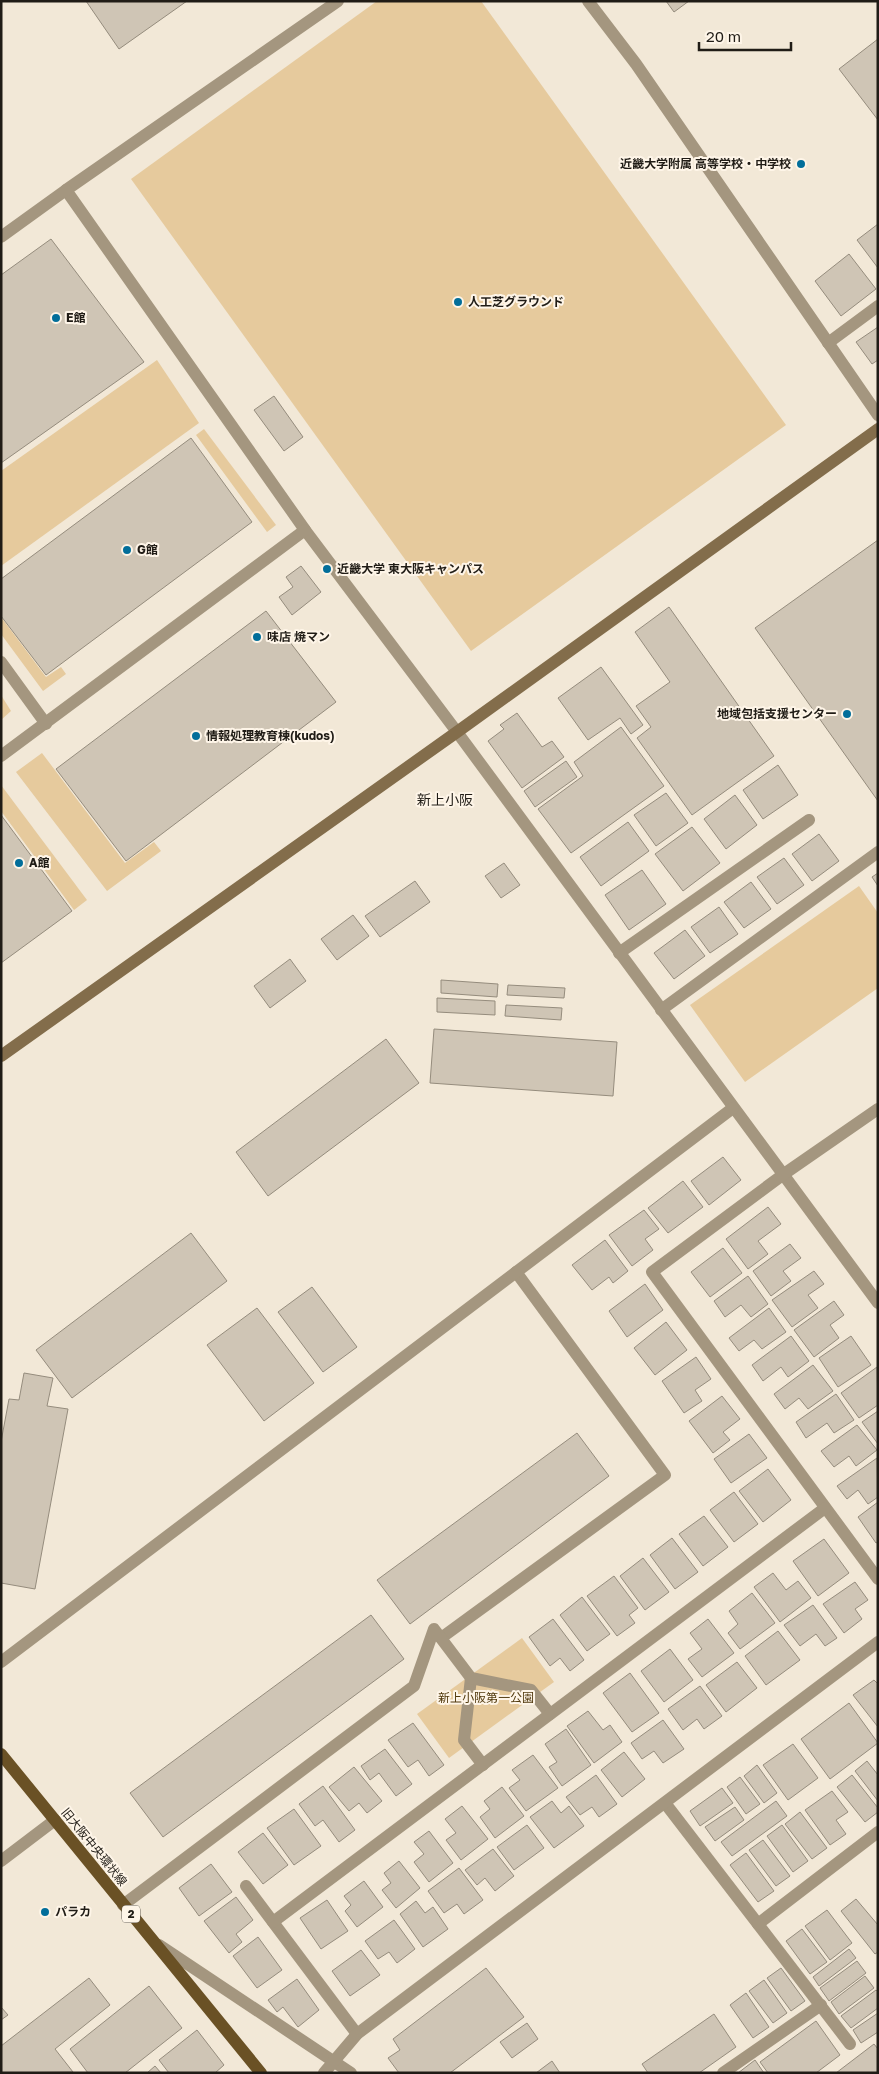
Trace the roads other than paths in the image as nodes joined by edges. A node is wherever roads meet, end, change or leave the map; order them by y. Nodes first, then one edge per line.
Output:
1 (338, 1) edge
2 (588, 1) edge
3 (66, 190) junction
4 (1, 237) edge
5 (878, 306) edge
6 (828, 343) junction
7 (878, 415) edge
8 (878, 429) edge
9 (305, 530) junction
10 (1, 662) edge
11 (46, 724) junction
12 (458, 732) junction
13 (1, 756) edge
14 (809, 820) dead end
15 (878, 852) edge
16 (619, 953) junction
17 (660, 1010) junction
18 (1, 1056) edge
19 (733, 1108) junction
20 (878, 1109) edge
21 (784, 1174) junction
22 (516, 1272) junction
23 (878, 1304) edge
24 (825, 1508) junction
25 (878, 1579) edge
26 (441, 1638) junction
27 (878, 1642) edge
28 (1, 1662) edge
29 (471, 1678) junction
30 (550, 1714) junction
31 (1, 1754) edge
32 (483, 1765) junction
33 (665, 1803) junction
34 (55, 1820) junction
35 (878, 1832) edge
36 (1, 1861) edge
37 (246, 1886) dead end
38 (123, 1904) junction
39 (273, 1922) junction
40 (758, 1924) junction
41 (153, 1941) junction
42 (820, 2005) junction
43 (357, 2034) junction
44 (850, 2044) dead end
45 (334, 2063) junction
46 (261, 2073) edge
47 (324, 2073) edge
48 (351, 2073) edge
49 (723, 2073) edge

1 - 3 street
2 - 6 street
3 - 4 street
3 - 9 street
5 - 6 street
6 - 7 street
8 - 12 street
9 - 11 street
9 - 12 street
10 - 11 street
11 - 13 street
12 - 16 street
12 - 18 street
14 - 16 street
15 - 17 street
16 - 17 street
17 - 19 street
19 - 21 street
19 - 22 street
20 - 21 street
21 - 23 street
21 - 24 street
22 - 26 street
22 - 28 street
24 - 25 street
24 - 30 street
26 - 29 street
26 - 38 street
27 - 33 street
29 - 30 street
29 - 32 street
30 - 32 street
31 - 34 main road, 旧大阪中央環状線 / 2
32 - 39 street
33 - 40 street
33 - 43 street
34 - 36 street
34 - 38 main road, 旧大阪中央環状線 / 2
35 - 40 street
37 - 39 street
38 - 41 main road, 旧大阪中央環状線 / 2
39 - 43 street
40 - 42 street
41 - 45 street
41 - 46 main road, 旧大阪中央環状線 / 2
42 - 44 street
42 - 49 street
43 - 45 street
45 - 47 street
45 - 48 street

